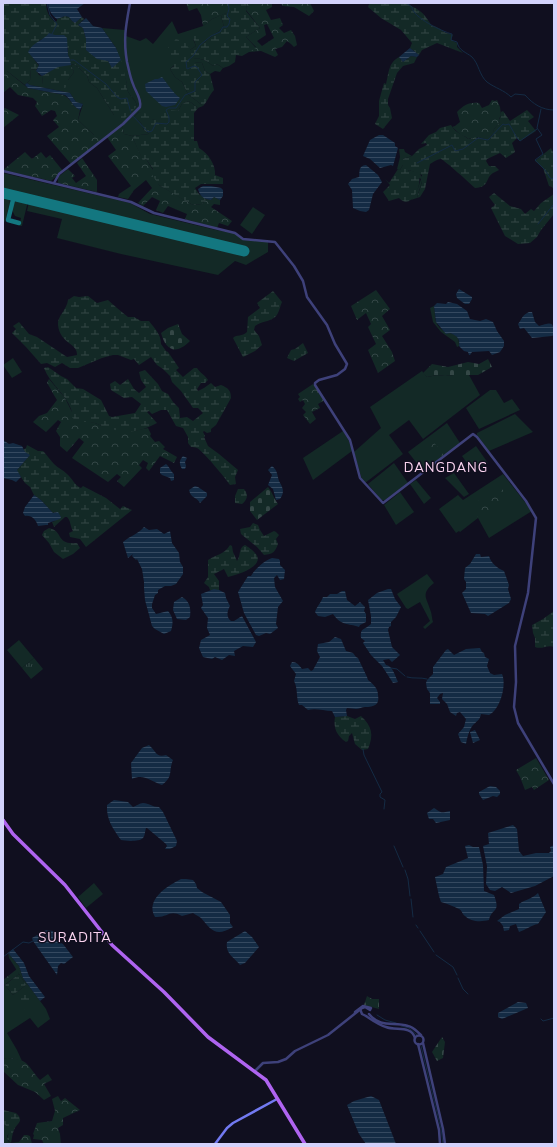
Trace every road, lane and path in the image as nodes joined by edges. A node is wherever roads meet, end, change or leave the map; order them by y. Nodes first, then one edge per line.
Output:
1 (130, 3) edge
2 (3, 171) edge
3 (54, 183) junction
4 (554, 784) edge
5 (3, 820) edge
6 (360, 1009) junction
7 (370, 1010) junction
8 (356, 1013) junction
9 (366, 1015) junction
10 (421, 1035) junction
11 (415, 1038) junction
12 (423, 1043) junction
13 (418, 1044) junction
14 (254, 1072) junction
15 (276, 1099) junction
16 (439, 1112) junction
17 (434, 1114) junction
18 (215, 1144) edge
19 (305, 1144) edge
20 (440, 1144) edge
21 (445, 1144) edge

1 - 3 street
2 - 3 street
3 - 4 street
5 - 14 main road
6 - 7 street
6 - 8 street
6 - 9 street
7 - 8 street
7 - 9 street
8 - 9 street
8 - 14 street
9 - 10 street
9 - 11 street
10 - 11 street
10 - 12 street
11 - 13 street
12 - 13 street
12 - 16 street
13 - 17 street
14 - 15 main road
15 - 18 main road
15 - 19 main road
16 - 17 street
16 - 21 street
17 - 20 street

